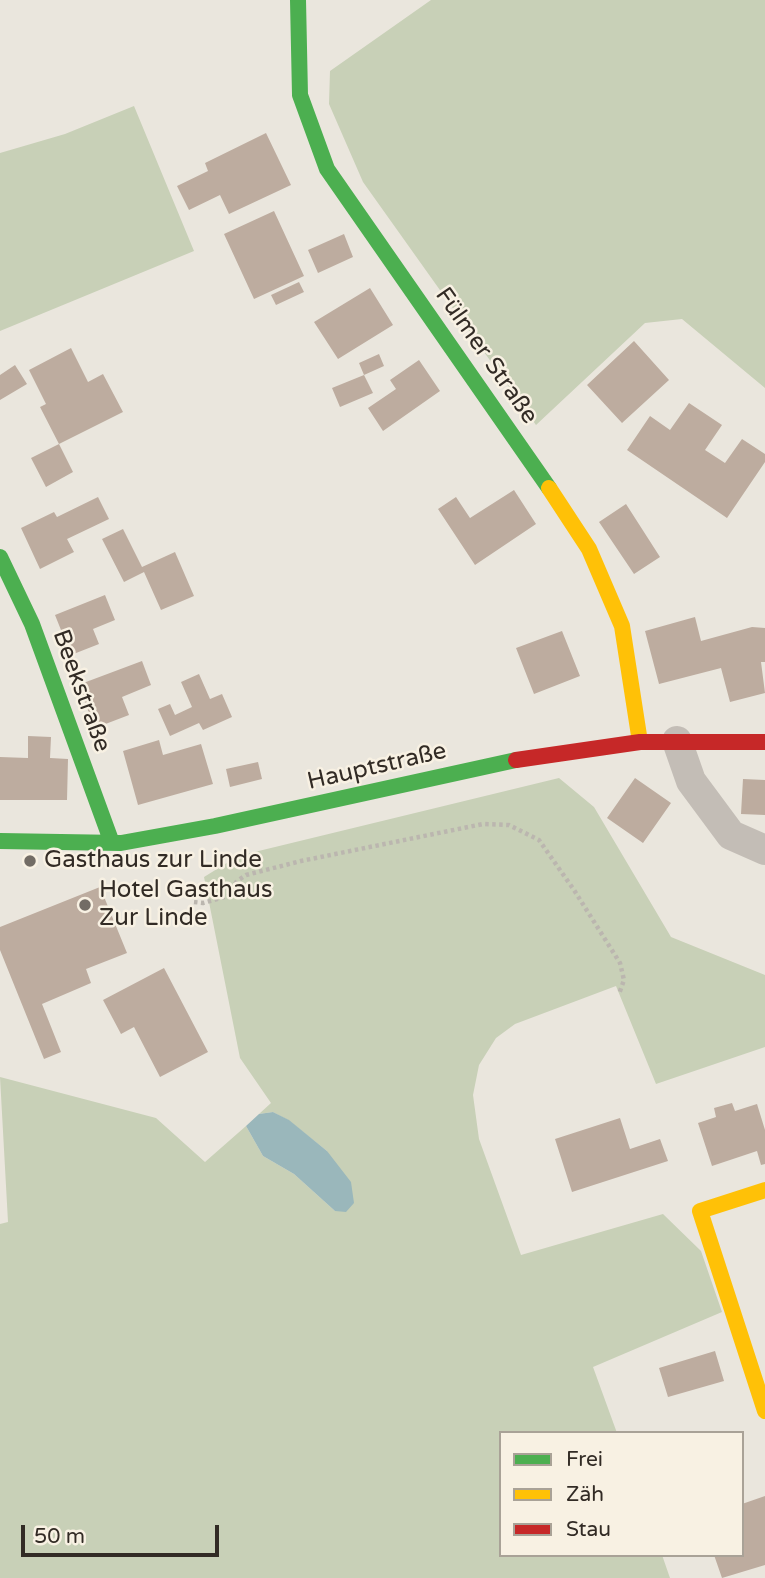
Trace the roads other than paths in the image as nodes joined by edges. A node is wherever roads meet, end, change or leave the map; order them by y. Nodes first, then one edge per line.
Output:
1 (298, 0) edge
2 (0, 557) edge
3 (677, 741) junction
4 (640, 742) junction
5 (765, 742) edge
6 (0, 841) edge
7 (112, 844) junction
8 (765, 850) edge
9 (765, 1190) edge
10 (765, 1411) edge

1 - 4 street, Fülmer Straße
2 - 7 street, Beekstraße
3 - 4 street, Hauptstraße
3 - 5 street, Hauptstraße
3 - 8 street
4 - 7 street, Hauptstraße
6 - 7 street, Hauptstraße
9 - 10 street

